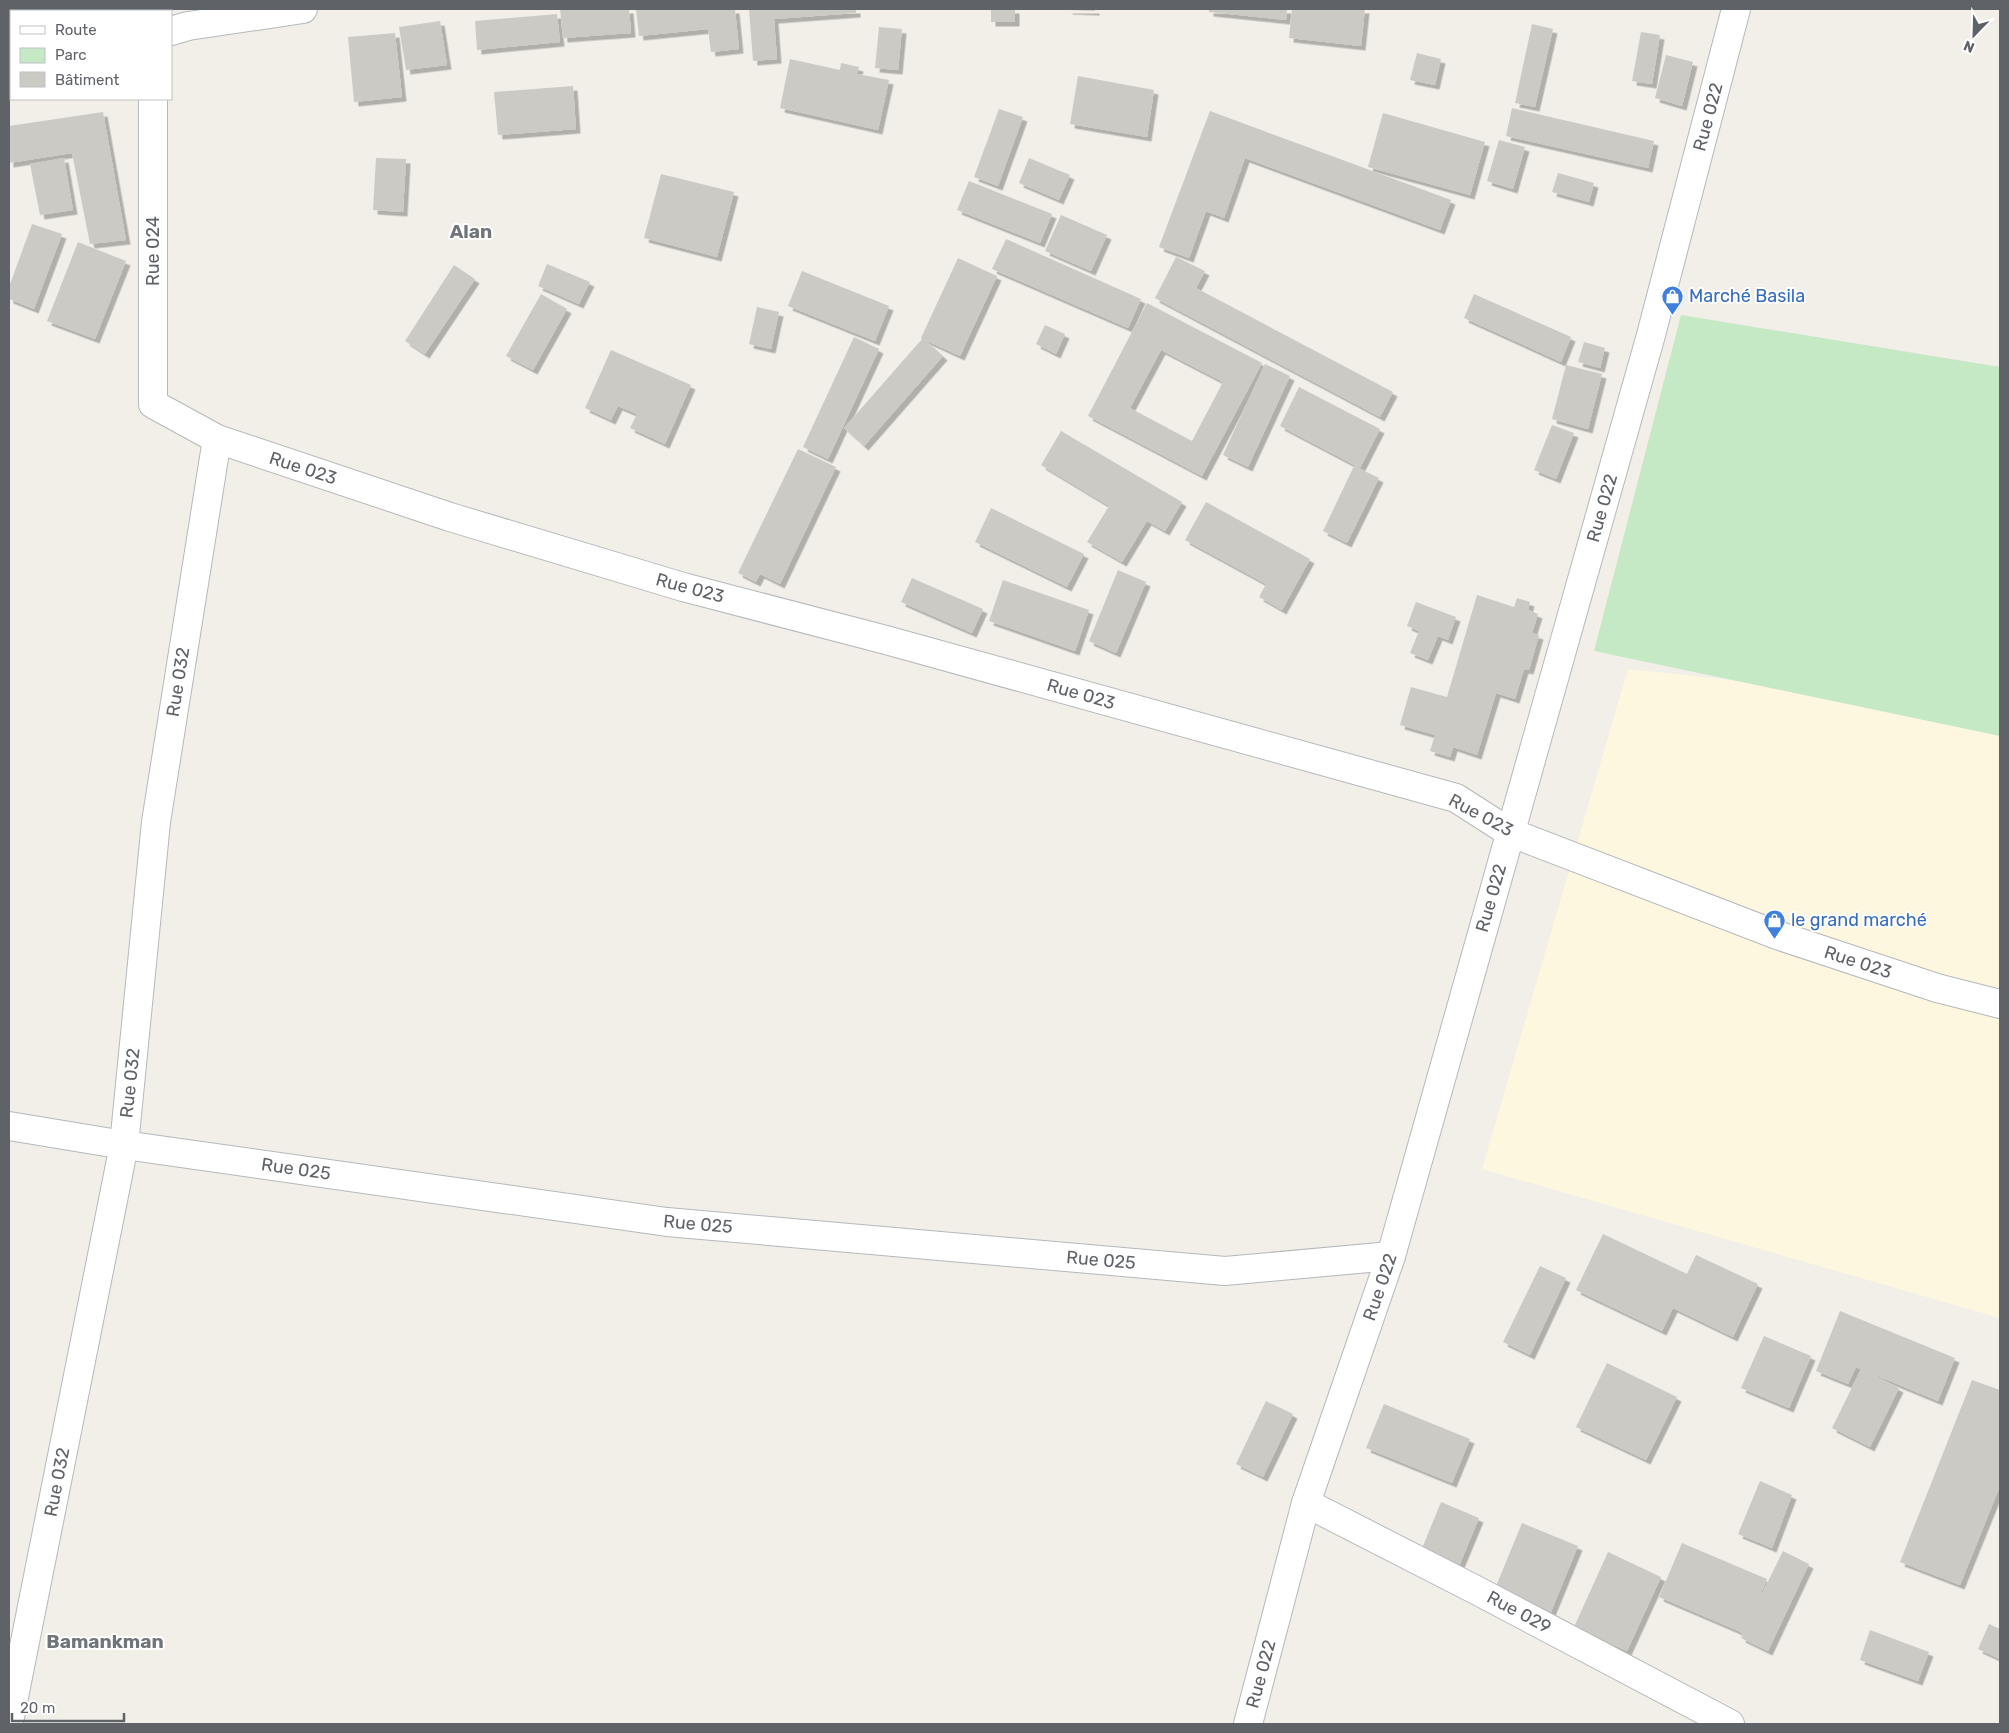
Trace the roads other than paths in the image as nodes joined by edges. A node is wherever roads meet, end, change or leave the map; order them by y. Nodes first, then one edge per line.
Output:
1 (303, 9) edge
2 (1736, 9) edge
3 (185, 22) edge
4 (153, 100) edge
5 (153, 404) joint
6 (217, 439) junction
7 (1509, 832) junction
8 (2000, 1004) edge
9 (9, 1126) edge
10 (124, 1144) junction
11 (1391, 1256) junction
12 (1306, 1503) junction
13 (9, 1722) edge
14 (1248, 1724) edge
15 (1730, 1724) edge

1 - 3 street
2 - 7 street, Rue 022
4 - 5 street, Rue 024
5 - 6 street, Rue 023
6 - 7 street, Rue 023
6 - 10 street, Rue 032
7 - 8 street, Rue 023
7 - 11 street, Rue 022
9 - 10 street, Rue 025
10 - 11 street, Rue 025
10 - 13 street, Rue 032
11 - 12 street, Rue 022
12 - 14 street, Rue 022
12 - 15 street, Rue 029

